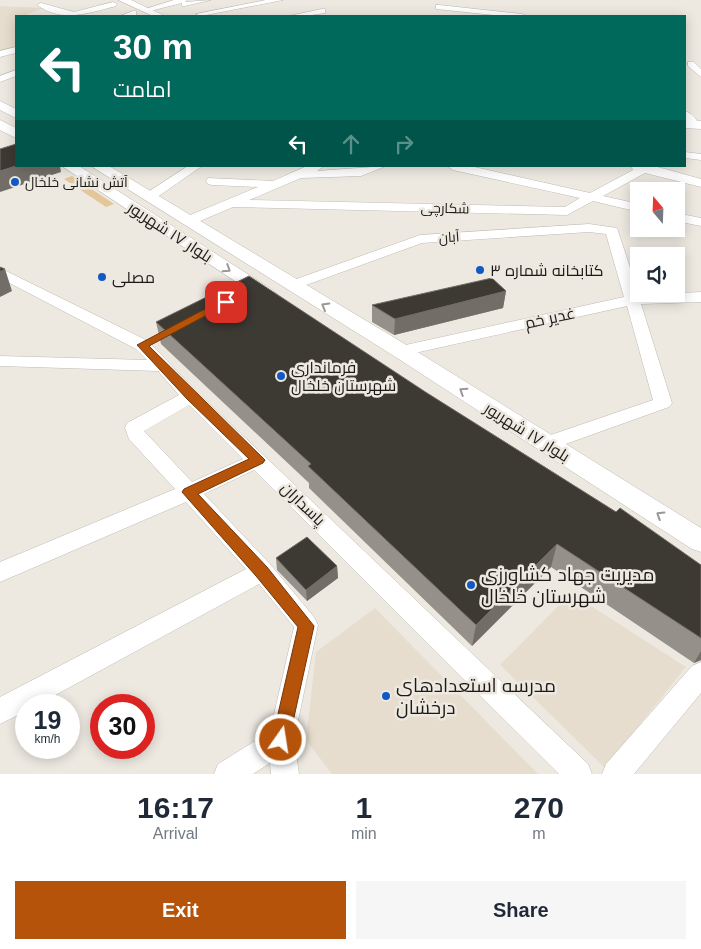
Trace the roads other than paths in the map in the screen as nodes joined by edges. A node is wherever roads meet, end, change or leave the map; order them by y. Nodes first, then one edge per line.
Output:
1 (123, 0) edge
2 (207, 0) edge
3 (280, 0) edge
4 (448, 0) edge
5 (58, 2) dead end
6 (109, 2) edge
7 (183, 2) edge
8 (439, 7) junction
9 (322, 11) dead end
10 (136, 14) edge
11 (72, 15) edge
12 (77, 15) edge
13 (201, 15) edge
14 (299, 15) edge
15 (432, 15) edge
16 (513, 15) edge
17 (15, 50) edge
18 (0, 54) edge
19 (691, 64) dead end
20 (15, 73) edge
21 (701, 74) edge
22 (0, 79) edge
23 (0, 105) edge
24 (15, 113) edge
25 (686, 116) edge
26 (693, 127) edge
27 (686, 154) edge
28 (701, 157) edge
29 (71, 167) edge
30 (99, 167) edge
31 (195, 167) edge
32 (316, 167) edge
33 (377, 167) edge
34 (457, 167) edge
35 (647, 167) edge
36 (298, 175) junction
37 (212, 181) dead end
38 (701, 183) edge
39 (277, 184) junction
40 (592, 198) junction
41 (234, 203) junction
42 (151, 205) junction
43 (630, 206) edge
44 (685, 219) edge
45 (188, 221) junction
46 (701, 222) edge
47 (0, 272) edge
48 (274, 273) junction
49 (293, 285) junction
50 (250, 289) junction
51 (630, 290) edge
52 (701, 297) edge
53 (685, 298) edge
54 (630, 301) edge
55 (634, 302) edge
56 (281, 303) edge
57 (401, 351) junction
58 (0, 361) edge
59 (163, 366) junction
60 (192, 396) junction
61 (546, 444) junction
62 (258, 460) junction
63 (189, 492) junction
64 (701, 541) edge
65 (0, 572) edge
66 (262, 572) junction
67 (701, 674) edge
68 (0, 711) edge
69 (281, 740) junction
70 (228, 774) edge
71 (285, 774) edge
72 (578, 774) edge
73 (616, 774) edge

1 - 10 main road
2 - 7 street
3 - 13 street
4 - 8 street
5 - 11 street
6 - 10 main road
6 - 12 street
7 - 10 street
7 - 13 street
8 - 15 street
8 - 16 street
9 - 14 street
17 - 18 street
19 - 21 street
20 - 22 street
23 - 24 main road
25 - 26 street
27 - 28 street
29 - 42 main road, بلوار ١٧ شهریور
30 - 42 main road, بلوار ١٧ شهریور
31 - 42 street
32 - 36 street
33 - 36 street
34 - 40 street
35 - 38 street
35 - 40 street, شکارچی
36 - 39 street
37 - 39 street
39 - 41 street
40 - 41 street, شکارچی
40 - 43 street
41 - 45 street
42 - 45 main road, بلوار ١٧ شهریور
42 -> 50 main road, بلوار ١٧ شهریور
44 - 46 street
45 - 48 main road, بلوار ١٧ شهریور
47 - 59 street, پاسداران
48 - 49 main road, بلوار ١٧ شهریور
48 - 50 main road
49 - 51 street, آبان
57 -> 49 main road, بلوار ١٧ شهریور
50 - 56 main road, بلوار ١٧ شهریور
52 - 53 street, غدیر خم
54 - 57 street, غدیر خم
55 - 61 street
61 -> 57 main road, بلوار ١٧ شهریور
58 - 59 street
59 - 60 street, پاسداران
60 - 62 street, پاسداران
60 - 63 street
64 -> 61 main road, بلوار ١٧ شهریور
62 - 63 street
62 - 72 street, پاسداران
63 - 65 street
63 - 66 street
66 - 68 street
66 - 69 street
67 - 73 street
69 - 70 street
69 - 71 street

